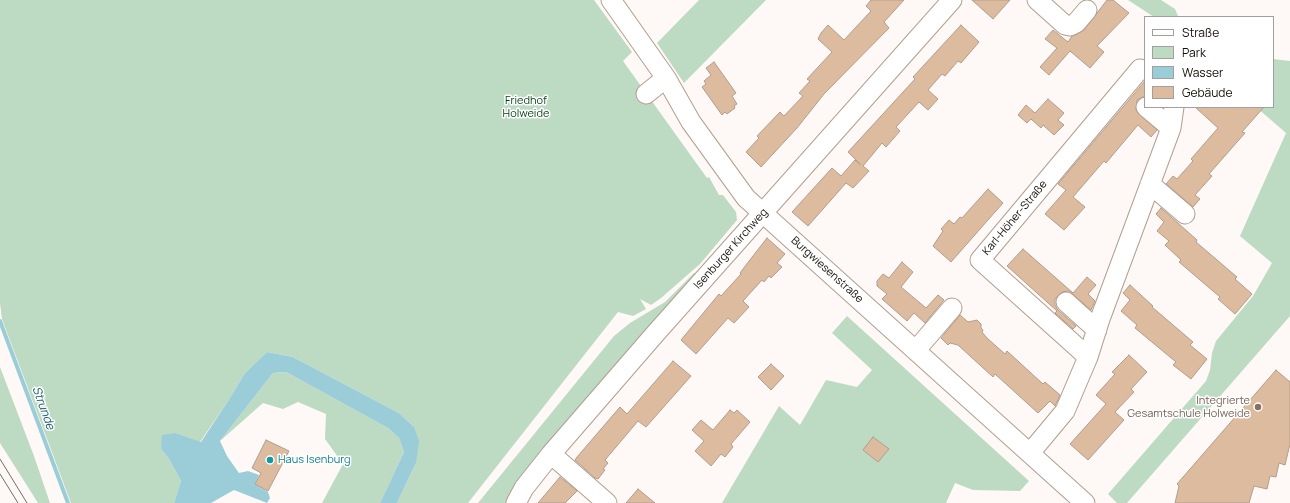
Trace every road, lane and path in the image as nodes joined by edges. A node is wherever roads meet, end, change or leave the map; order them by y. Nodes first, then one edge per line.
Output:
1 (611, 0) edge
2 (952, 0) edge
3 (1037, 0) edge
4 (1087, 10) dead end
5 (1144, 70) edge
6 (666, 78) junction
7 (646, 94) dead end
8 (1148, 108) edge
9 (1174, 108) edge
10 (1171, 128) junction
11 (1150, 184) junction
12 (762, 213) junction
13 (1186, 214) dead end
14 (1066, 302) dead end
15 (952, 308) dead end
16 (1096, 330) junction
17 (916, 350) junction
18 (1088, 357) junction
19 (1030, 453) junction
20 (551, 454) junction
21 (516, 503) edge
22 (607, 503) edge
23 (1085, 503) edge

1 - 6 street, Burgwiesenstraße
2 - 12 street, Isenburger Kirchweg
3 - 4 street
5 - 18 street, Karl-Höher-Straße
6 - 7 street
6 - 12 street, Burgwiesenstraße
8 - 10 street
9 - 10 street
10 - 11 street
11 - 13 street
11 - 16 street
12 - 17 street, Burgwiesenstraße
12 - 20 street, Isenburger Kirchweg
14 - 16 street
15 - 17 street
16 - 18 street
17 - 19 street, Burgwiesenstraße
18 - 19 street
19 - 23 street, Burgwiesenstraße
20 - 21 street, Isenburger Kirchweg
20 - 22 street

